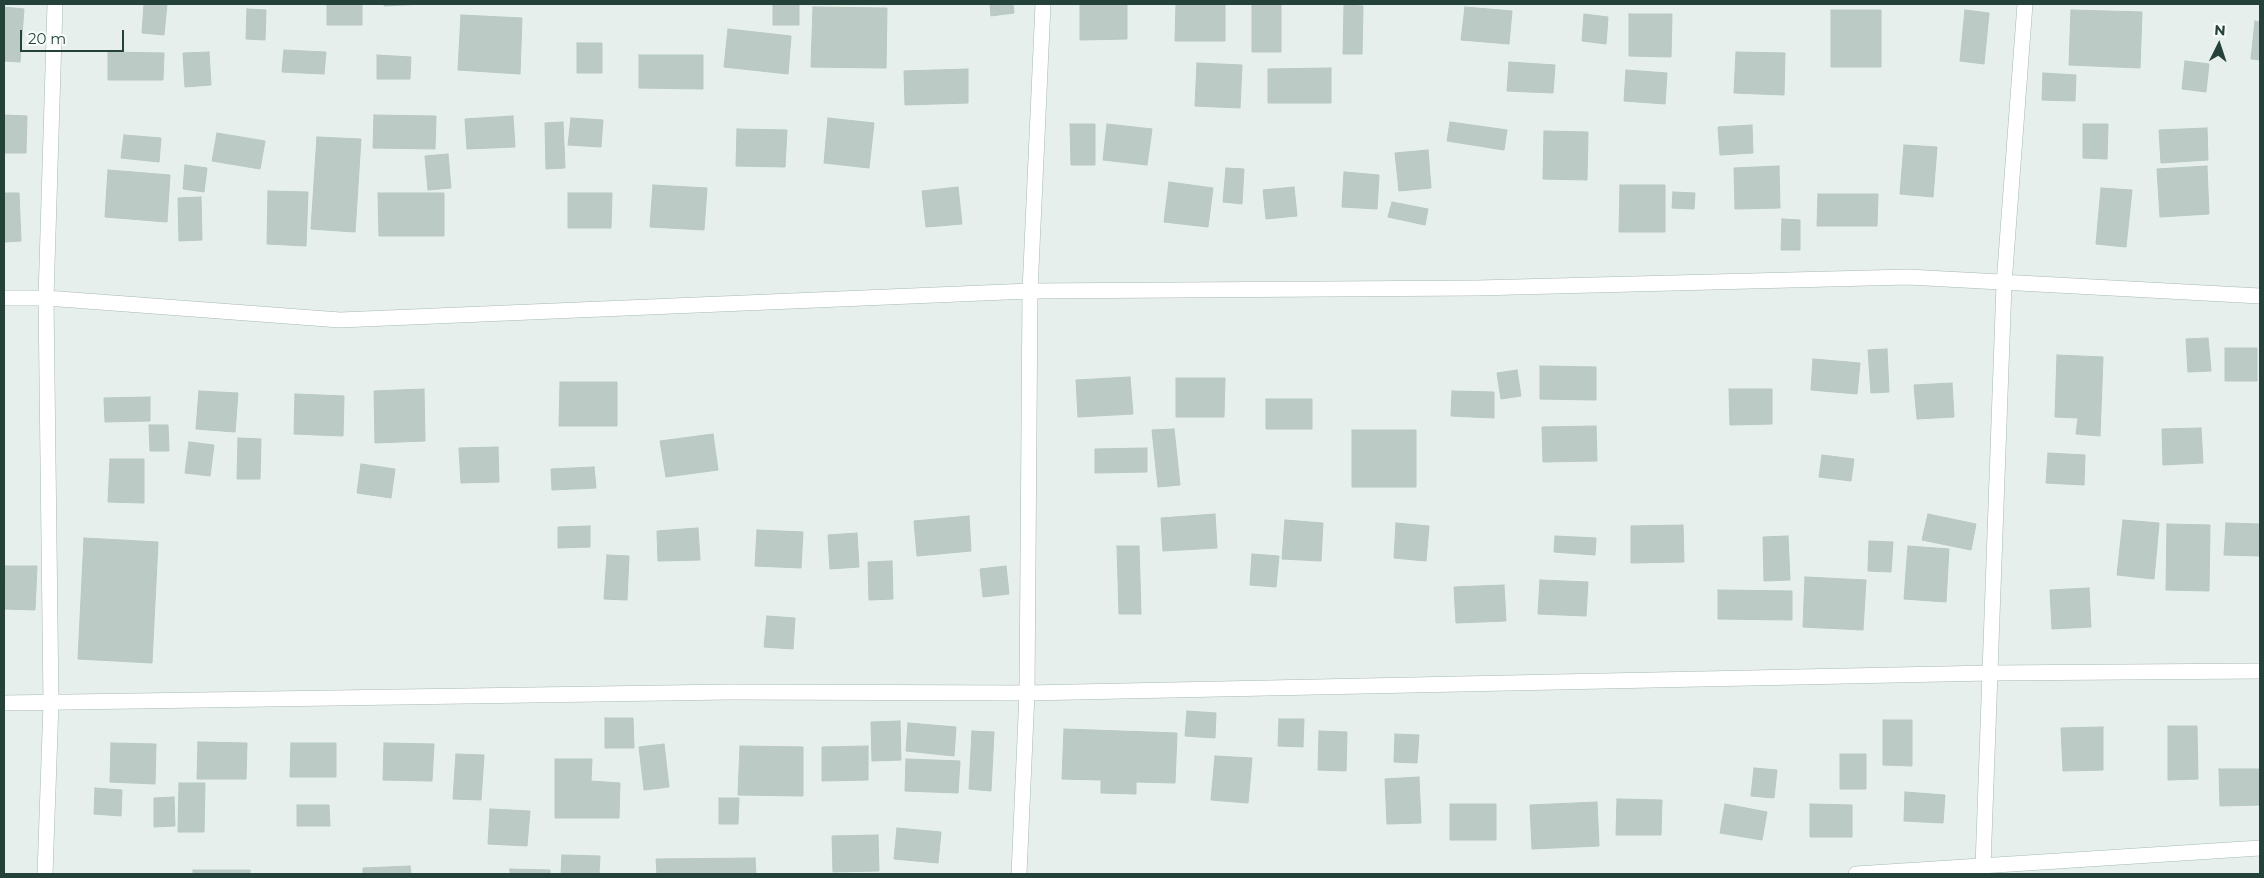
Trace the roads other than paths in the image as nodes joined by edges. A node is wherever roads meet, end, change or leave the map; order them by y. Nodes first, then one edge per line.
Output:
1 (55, 4) edge
2 (1043, 4) edge
3 (2025, 4) edge
4 (2004, 284) junction
5 (1030, 291) junction
6 (2260, 296) edge
7 (4, 298) edge
8 (46, 298) junction
9 (2260, 671) edge
10 (1991, 673) junction
11 (1027, 693) junction
12 (4, 703) edge
13 (51, 703) junction
14 (2260, 848) edge
15 (1983, 866) junction
16 (46, 874) edge
17 (1019, 874) edge
18 (1856, 874) edge

1 - 8 street
2 - 5 street
3 - 4 street
4 - 5 street
4 - 6 street
4 - 10 street
5 - 8 street
5 - 11 street
7 - 8 street
8 - 13 street
9 - 10 street
10 - 11 street
10 - 15 street
11 - 13 street
11 - 17 street
12 - 13 street
13 - 16 street
14 - 15 street
15 - 18 street

